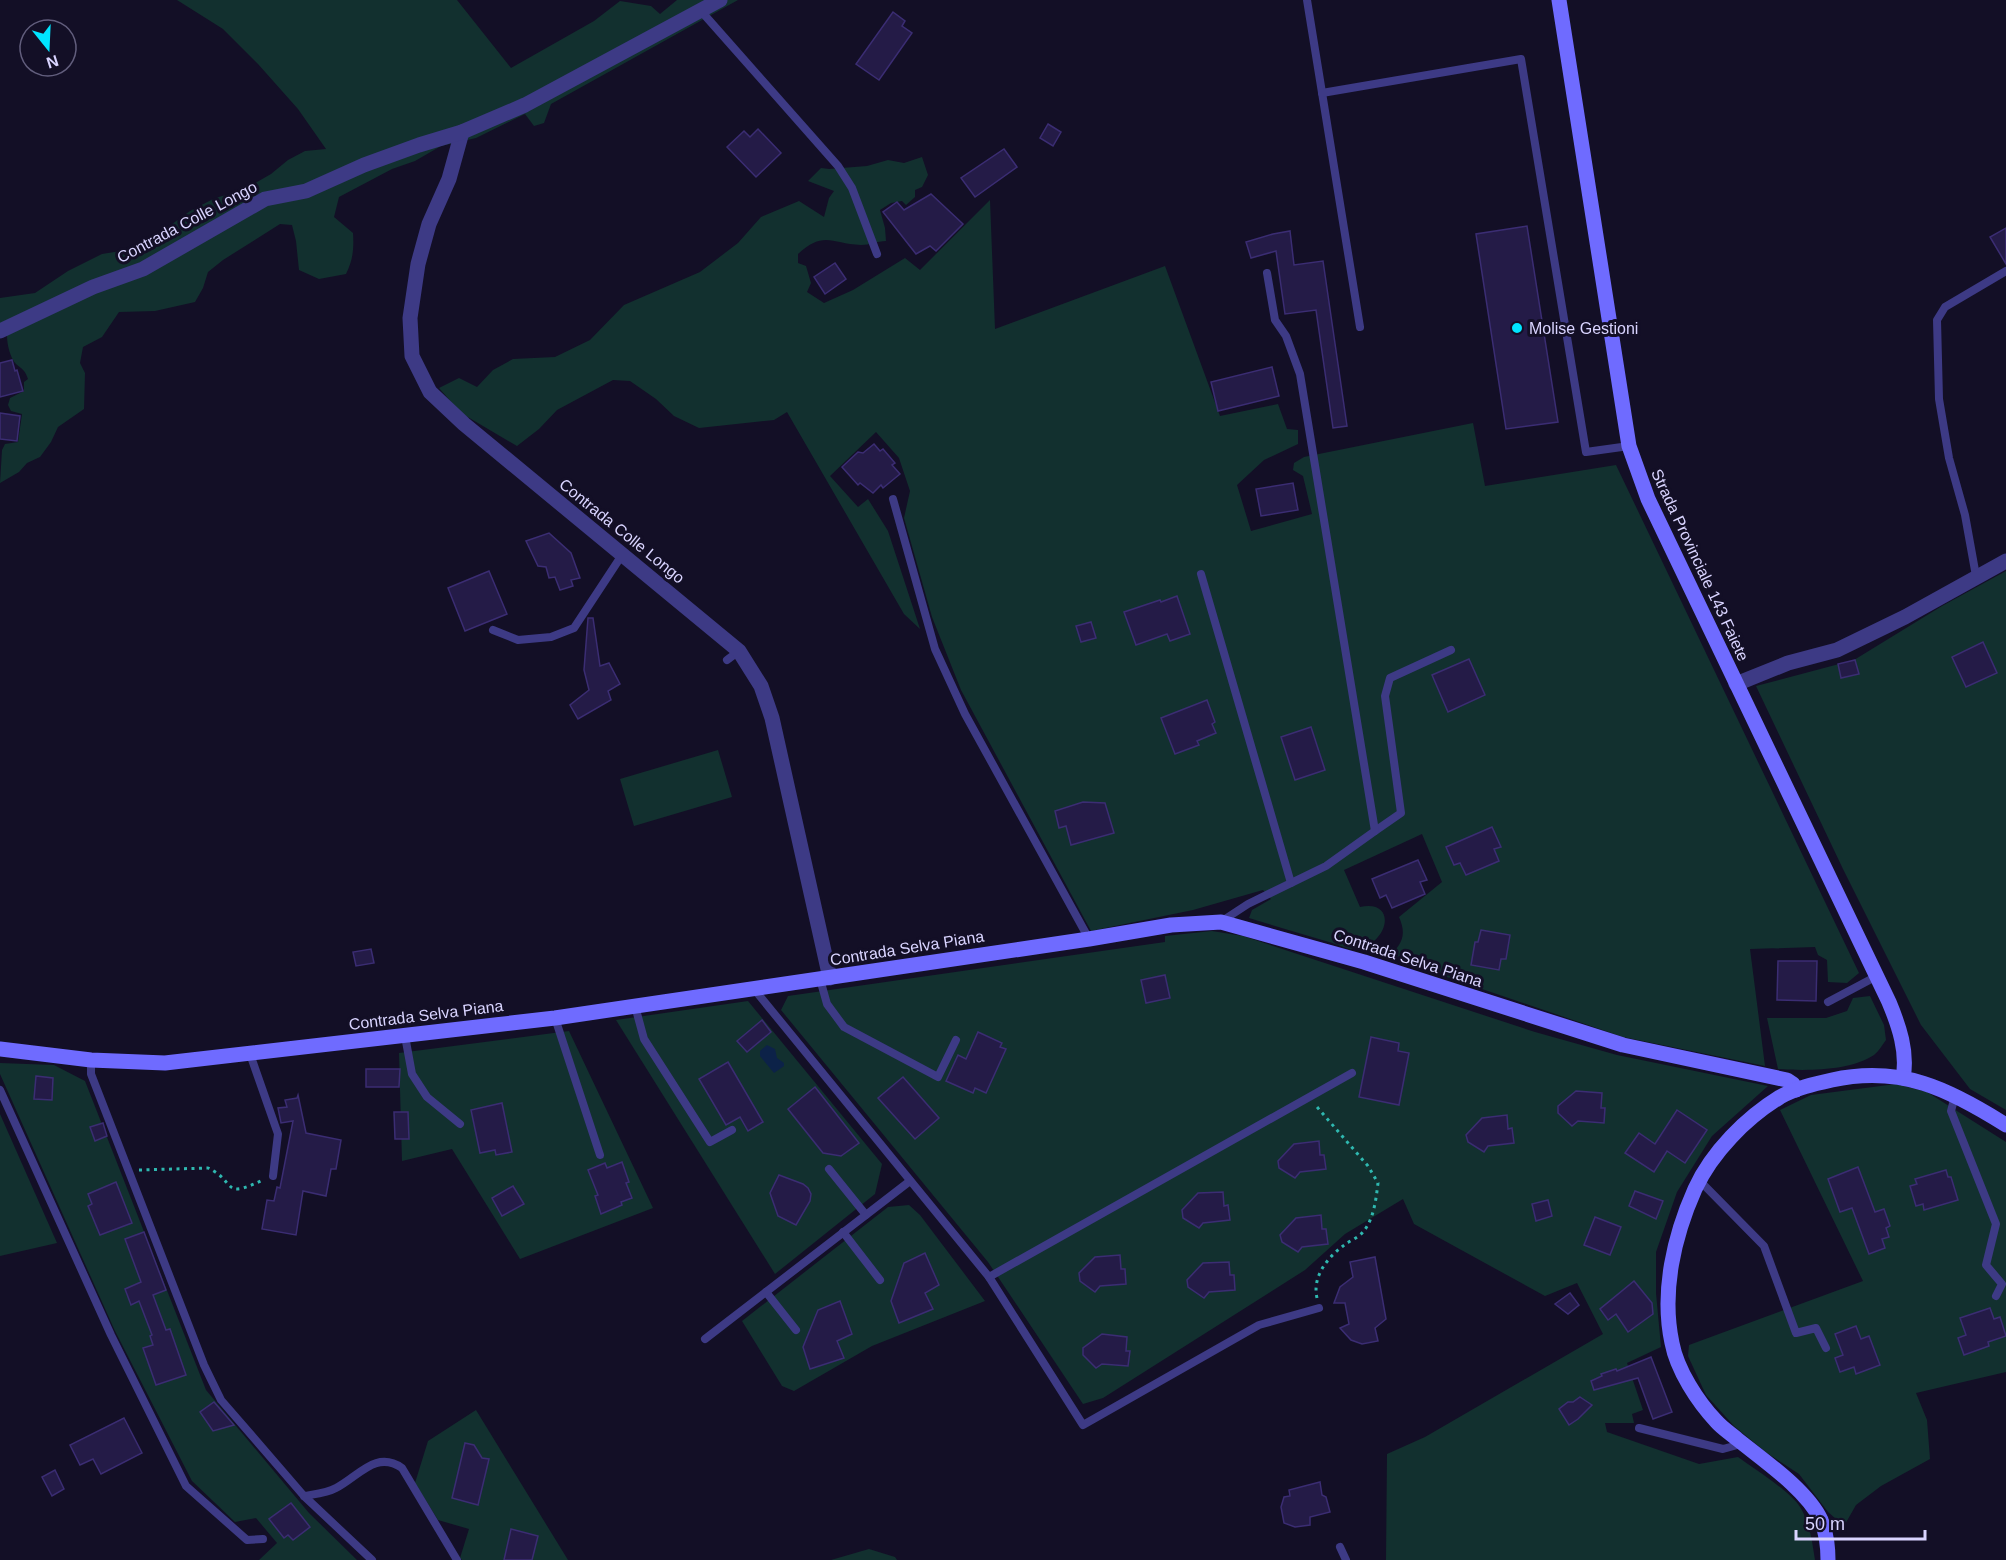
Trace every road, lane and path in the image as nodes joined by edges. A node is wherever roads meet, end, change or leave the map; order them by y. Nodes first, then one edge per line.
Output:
1 (720, 0) edge
2 (1307, 0) edge
3 (1559, 0) edge
4 (701, 11) junction
5 (1322, 93) junction
6 (462, 132) junction
7 (877, 254) dead end
8 (2006, 271) edge
9 (1267, 273) dead end
10 (1360, 327) dead end
11 (0, 331) edge
12 (1629, 446) junction
13 (893, 499) dead end
14 (622, 555) junction
15 (2006, 561) edge
16 (1201, 573) dead end
17 (1976, 576) junction
18 (493, 630) dead end
19 (1451, 650) dead end
20 (1736, 684) junction
21 (1375, 831) junction
22 (1291, 883) junction
23 (1221, 921) junction
24 (1089, 939) junction
25 (1877, 976) junction
26 (825, 978) junction
27 (754, 989) junction
28 (1828, 1002) dead end
29 (635, 1006) junction
30 (555, 1018) junction
31 (405, 1036) junction
32 (956, 1040) dead end
33 (0, 1049) edge
34 (250, 1054) junction
35 (91, 1060) junction
36 (1352, 1073) dead end
37 (1903, 1078) junction
38 (0, 1090) edge
39 (1796, 1090) junction
40 (1955, 1094) junction
41 (1310, 1098) junction
42 (460, 1124) dead end
43 (2006, 1125) edge
44 (732, 1130) dead end
45 (600, 1155) dead end
46 (829, 1169) dead end
47 (129, 1170) junction
48 (273, 1176) joint
49 (1699, 1180) junction
50 (910, 1181) junction
51 (866, 1215) junction
52 (843, 1232) junction
53 (989, 1277) junction
54 (880, 1280) dead end
55 (766, 1292) junction
56 (1996, 1296) dead end
57 (1319, 1308) joint
58 (796, 1330) dead end
59 (705, 1339) dead end
60 (1826, 1348) dead end
61 (1639, 1428) dead end
62 (1743, 1443) junction
63 (304, 1496) junction
64 (263, 1539) dead end
65 (1340, 1547) dead end
66 (372, 1560) edge
67 (457, 1560) edge
68 (1346, 1560) edge
69 (1828, 1560) edge

1 - 4 street, Contrada Colle Longo
2 - 5 lane
3 - 12 main road, Strada Provinciale 143 Faiete
4 - 6 street, Contrada Colle Longo
4 - 7 lane
5 - 10 lane
5 - 12 lane
6 - 11 street, Contrada Colle Longo
6 - 14 street, Contrada Colle Longo
8 - 17 lane
9 - 21 lane
12 - 20 main road, Strada Provinciale 143 Faiete
13 - 24 lane
14 - 18 lane
14 - 26 street, Contrada Colle Longo
15 - 17 street
16 - 22 lane
17 - 20 street
19 - 21 lane
20 - 25 main road, Strada Provinciale 143 Faiete
21 - 22 lane
22 - 23 lane
23 - 24 main road, Contrada Selva Piana
23 - 39 main road, Contrada Selva Piana
24 - 26 main road, Contrada Selva Piana
25 - 28 lane
25 - 37 main road, Strada Provinciale 143 Faiete
26 - 27 main road, Contrada Selva Piana
26 - 32 lane
27 - 29 main road, Contrada Selva Piana
27 - 50 lane
29 - 30 main road, Contrada Selva Piana
29 - 44 lane
30 - 31 main road, Contrada Selva Piana
30 - 45 lane
31 - 34 main road, Contrada Selva Piana
31 - 42 lane
33 - 35 main road, Contrada Selva Piana
34 - 35 main road, Contrada Selva Piana
34 - 48 lane
35 - 47 lane
36 - 41 lane
37 - 39 main road
37 - 40 main road
38 - 64 lane
39 - 49 main road
40 - 43 main road
40 - 56 lane
41 - 53 lane
41 - 57 path
46 - 51 lane
47 - 48 path
47 - 63 lane
49 - 60 lane
49 - 62 main road
50 - 51 lane
50 - 53 lane
51 - 52 lane
52 - 54 lane
52 - 55 lane
53 - 57 lane
55 - 58 lane
55 - 59 lane
61 - 62 lane
62 - 69 main road
63 - 66 lane
63 - 67 lane
65 - 68 lane

